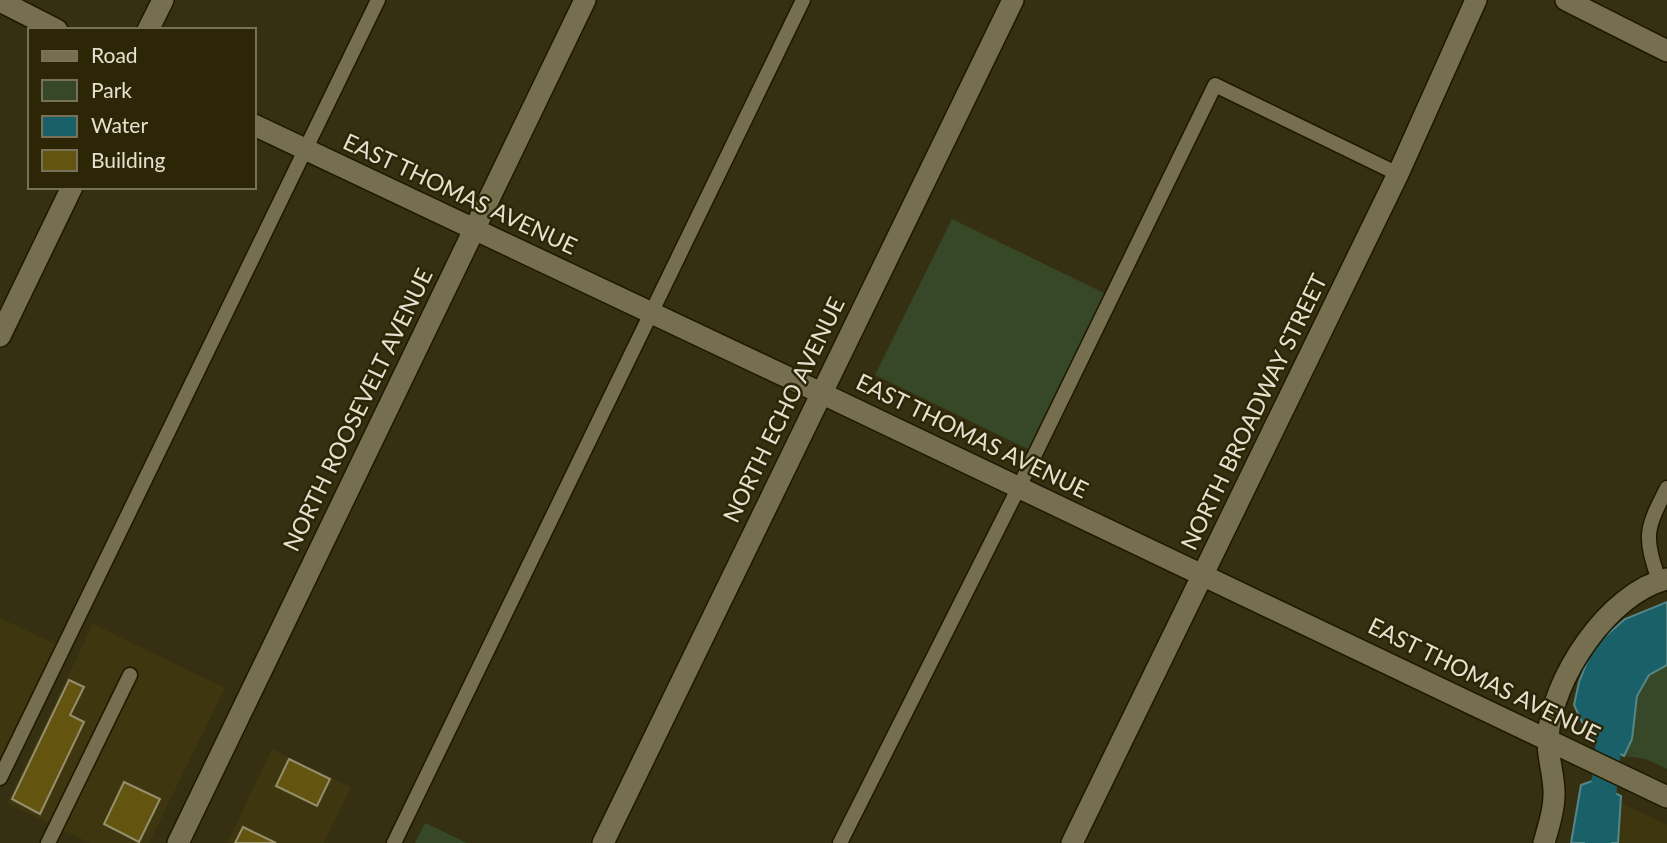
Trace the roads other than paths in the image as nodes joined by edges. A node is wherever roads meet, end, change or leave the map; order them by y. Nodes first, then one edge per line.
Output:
1 (163, 0) edge
2 (378, 0) edge
3 (585, 0) edge
4 (803, 0) edge
5 (1013, 0) edge
6 (1476, 0) edge
7 (1566, 0) edge
8 (0, 1) edge
9 (53, 28) edge
10 (149, 28) edge
11 (1667, 51) edge
12 (256, 126) edge
13 (305, 150) junction
14 (1398, 174) junction
15 (71, 189) edge
16 (475, 229) junction
17 (652, 314) junction
18 (0, 336) edge
19 (821, 393) junction
20 (1019, 487) junction
21 (1667, 488) edge
22 (1203, 575) junction
23 (1663, 580) edge
24 (130, 675) dead end
25 (1548, 739) junction
26 (0, 778) edge
27 (1667, 797) edge
28 (48, 843) edge
29 (177, 843) edge
30 (394, 843) edge
31 (603, 843) edge
32 (840, 843) edge
33 (1072, 843) edge
34 (1544, 843) edge

1 - 10 street
2 - 13 lane
3 - 16 street, NORTH ROOSEVELT AVENUE
4 - 17 lane
5 - 19 street, NORTH ECHO AVENUE
6 - 14 street, NORTH BROADWAY STREET
7 - 11 street
8 - 9 street
12 - 13 street, EAST THOMAS AVENUE
13 - 16 street, EAST THOMAS AVENUE
13 - 26 lane
14 - 20 lane
14 - 22 street, NORTH BROADWAY STREET
15 - 18 street
16 - 17 street, EAST THOMAS AVENUE
16 - 29 street, NORTH ROOSEVELT AVENUE
17 - 19 street, EAST THOMAS AVENUE
17 - 30 lane
19 - 20 street, EAST THOMAS AVENUE
19 - 31 street, NORTH ECHO AVENUE
20 - 22 street, EAST THOMAS AVENUE
20 - 32 lane
21 - 23 lane
22 - 25 street, EAST THOMAS AVENUE
22 - 33 street, NORTH BROADWAY STREET
23 - 25 street
24 - 28 lane
25 - 27 street, EAST THOMAS AVENUE
25 - 34 street

